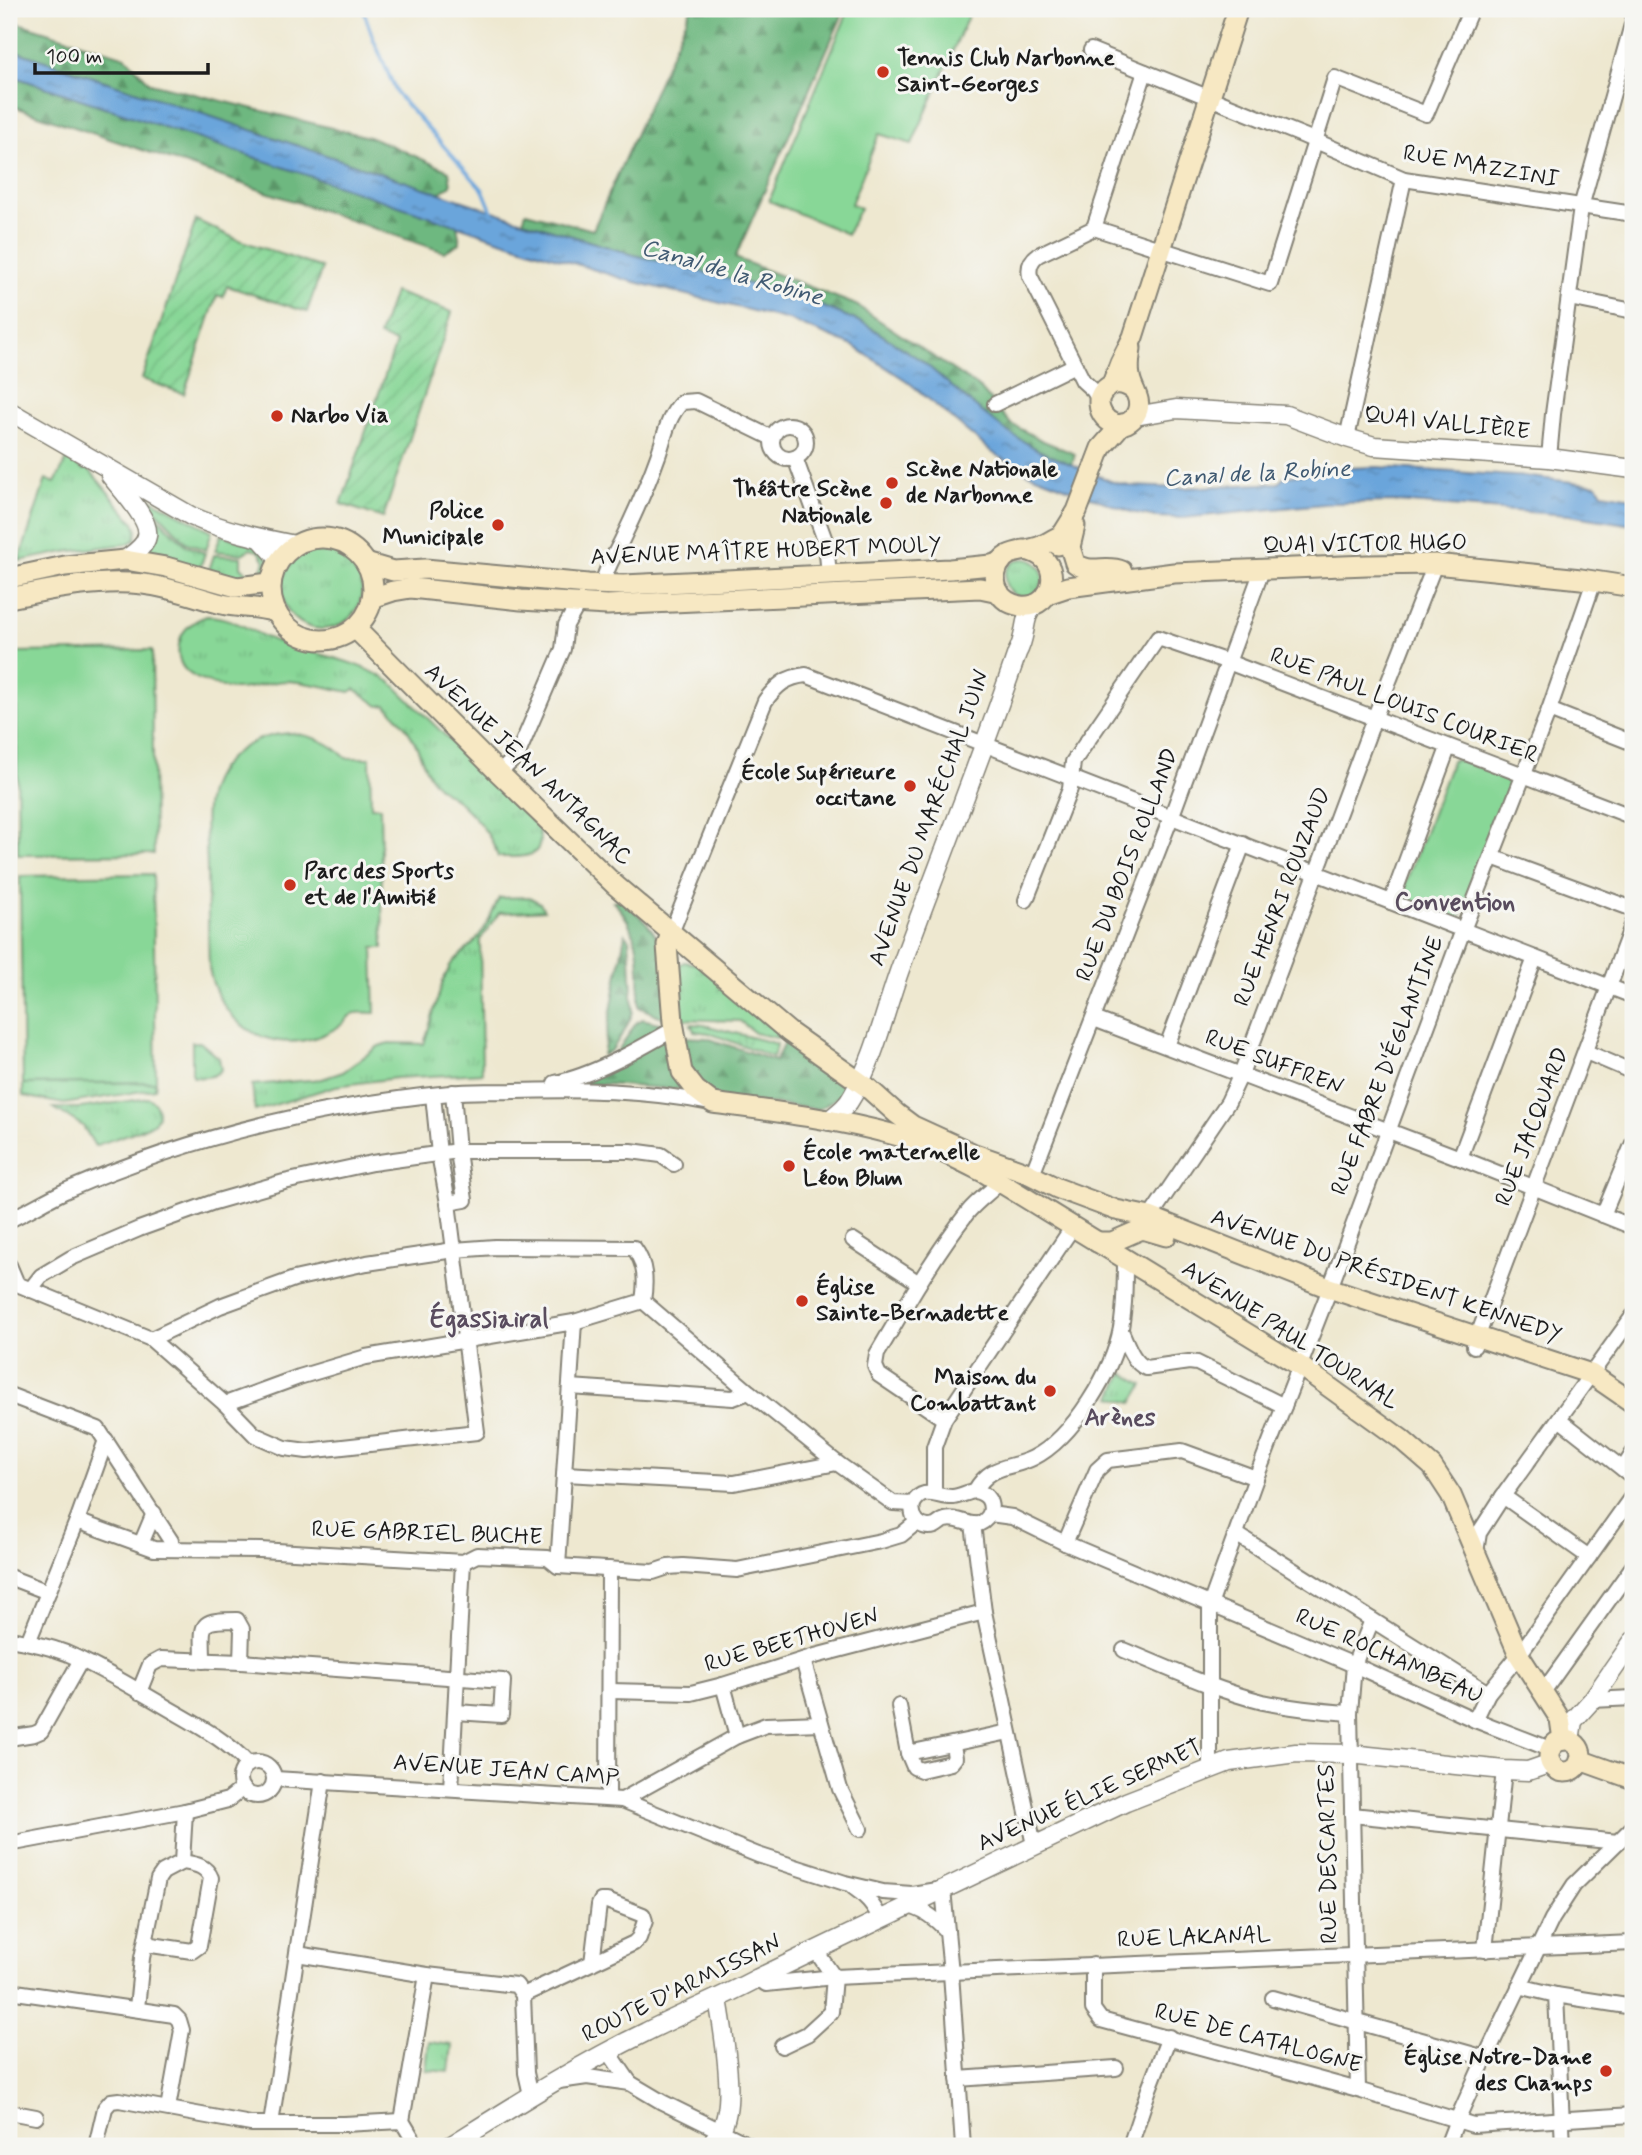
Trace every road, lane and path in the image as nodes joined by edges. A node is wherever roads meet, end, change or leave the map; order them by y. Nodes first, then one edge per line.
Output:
1 (1238, 9) edge
2 (1471, 9) edge
3 (1633, 21) edge
4 (1091, 50) dead end
5 (1145, 72) junction
6 (1210, 98) junction
7 (1316, 141) junction
8 (1404, 179) junction
9 (1581, 207) junction
10 (1633, 214) edge
11 (1094, 228) junction
12 (1161, 249) junction
13 (1569, 298) junction
14 (1633, 311) edge
15 (1133, 337) junction
16 (1075, 365) junction
17 (1112, 384) junction
18 (995, 404) dead end
19 (1100, 407) junction
20 (1133, 408) junction
21 (9, 411) edge
22 (772, 438) junction
23 (1347, 438) junction
24 (1098, 455) junction
25 (794, 457) junction
26 (1549, 458) junction
27 (104, 467) junction
28 (1633, 469) edge
29 (1076, 511) junction
30 (1062, 535) junction
31 (261, 539) junction
32 (295, 545) junction
33 (1023, 550) junction
34 (614, 558) junction
35 (125, 560) junction
36 (279, 560) junction
37 (1001, 562) junction
38 (366, 563) junction
39 (1435, 564) junction
40 (1050, 567) junction
41 (1262, 570) junction
42 (829, 575) junction
43 (9, 578) edge
44 (1139, 578) junction
45 (1594, 581) junction
46 (271, 583) junction
47 (603, 584) junction
48 (624, 585) junction
49 (1633, 587) edge
50 (1003, 597) junction
51 (9, 598) edge
52 (372, 598) junction
53 (1041, 599) junction
54 (549, 603) junction
55 (578, 604) junction
56 (275, 611) junction
57 (566, 625) junction
58 (355, 628) junction
59 (1017, 653) junction
60 (1228, 662) junction
61 (1549, 710) junction
62 (1374, 719) junction
63 (1633, 743) edge
64 (985, 744) junction
65 (1448, 748) junction
66 (499, 773) junction
67 (1523, 776) junction
68 (1072, 778) junction
69 (1172, 815) junction
70 (1633, 817) edge
71 (1242, 844) junction
72 (1492, 857) junction
73 (1317, 873) junction
74 (1026, 900) dead end
75 (1391, 902) junction
76 (1633, 909) edge
77 (646, 912) junction
78 (680, 912) junction
79 (1633, 923) edge
80 (1463, 930) junction
81 (671, 933) junction
82 (696, 955) junction
83 (1535, 958) junction
84 (669, 972) junction
85 (1610, 986) junction
86 (1633, 996) edge
87 (888, 1000) junction
88 (1094, 1019) junction
89 (674, 1029) junction
90 (1167, 1046) junction
91 (1586, 1052) junction
92 (834, 1065) junction
93 (1633, 1072) edge
94 (1241, 1074) junction
95 (861, 1081) junction
96 (516, 1091) junction
97 (453, 1092) junction
98 (432, 1095) junction
99 (713, 1103) junction
100 (828, 1121) junction
101 (1388, 1130) junction
102 (1633, 1143) edge
103 (458, 1151) junction
104 (439, 1154) junction
105 (1460, 1158) junction
106 (674, 1164) dead end
107 (1032, 1175) junction
108 (999, 1183) junction
109 (1534, 1187) junction
110 (448, 1203) junction
111 (1116, 1210) junction
112 (1604, 1215) junction
113 (9, 1220) edge
114 (1146, 1223) junction
115 (1633, 1227) edge
116 (1072, 1228) junction
117 (1122, 1239) junction
118 (853, 1240) dead end
119 (1097, 1242) junction
120 (454, 1250) junction
121 (1125, 1258) junction
122 (9, 1265) edge
123 (919, 1283) junction
124 (19, 1285) edge
125 (1328, 1292) junction
126 (643, 1301) junction
127 (1633, 1315) edge
128 (574, 1322) junction
129 (1121, 1331) junction
130 (151, 1339) junction
131 (466, 1340) junction
132 (1475, 1342) junction
133 (1300, 1366) junction
134 (1588, 1378) junction
135 (570, 1387) junction
136 (749, 1392) junction
137 (9, 1395) edge
138 (1633, 1403) edge
139 (225, 1404) junction
140 (1284, 1406) junction
141 (1633, 1412) edge
142 (944, 1419) junction
143 (1559, 1419) junction
144 (106, 1440) junction
145 (1633, 1453) edge
146 (837, 1463) junction
147 (1628, 1473) edge
148 (565, 1474) junction
149 (1256, 1478) junction
150 (975, 1491) junction
151 (934, 1493) junction
152 (1633, 1495) edge
153 (1503, 1496) junction
154 (913, 1504) junction
155 (154, 1513) junction
156 (990, 1514) junction
157 (77, 1521) junction
158 (917, 1522) junction
159 (973, 1524) junction
160 (1236, 1534) junction
161 (1065, 1543) junction
162 (141, 1544) junction
163 (174, 1545) junction
164 (1475, 1556) junction
165 (1589, 1557) junction
166 (463, 1562) junction
167 (558, 1566) junction
168 (1633, 1566) edge
169 (610, 1569) junction
170 (9, 1577) edge
171 (48, 1592) junction
172 (1210, 1605) junction
173 (984, 1612) junction
174 (1372, 1620) junction
175 (9, 1639) edge
176 (1633, 1641) edge
177 (28, 1642) junction
178 (1125, 1650) dead end
179 (1519, 1655) junction
180 (81, 1660) junction
181 (803, 1660) junction
182 (203, 1661) junction
183 (241, 1662) junction
184 (1354, 1665) junction
185 (457, 1677) junction
186 (723, 1685) junction
187 (1210, 1685) junction
188 (610, 1691) junction
189 (139, 1692) junction
190 (1543, 1692) junction
191 (1488, 1693) junction
192 (1633, 1699) edge
193 (1592, 1700) junction
194 (899, 1706) dead end
195 (456, 1712) junction
196 (1350, 1713) junction
197 (1475, 1720) junction
198 (820, 1723) junction
199 (1009, 1732) junction
200 (737, 1736) junction
201 (9, 1738) edge
202 (1559, 1748) junction
203 (1350, 1754) junction
204 (1580, 1760) junction
205 (248, 1765) junction
206 (1210, 1768) junction
207 (1504, 1770) junction
208 (275, 1779) junction
209 (1633, 1779) edge
210 (323, 1782) junction
211 (243, 1788) junction
212 (452, 1789) junction
213 (615, 1799) junction
214 (185, 1811) junction
215 (1352, 1815) junction
216 (1633, 1827) edge
217 (860, 1829) dead end
218 (1497, 1830) junction
219 (1618, 1842) junction
220 (9, 1844) edge
221 (1034, 1845) junction
222 (182, 1862) junction
223 (845, 1883) junction
224 (943, 1889) junction
225 (883, 1892) junction
226 (908, 1906) junction
227 (881, 1919) junction
228 (947, 1931) junction
229 (1633, 1943) edge
230 (145, 1944) junction
231 (1538, 1947) junction
232 (1485, 1950) junction
233 (816, 1951) junction
234 (297, 1954) junction
235 (1354, 1955) junction
236 (592, 1963) junction
237 (1093, 1965) junction
238 (951, 1973) junction
239 (427, 1975) junction
240 (834, 1977) junction
241 (758, 1978) junction
242 (1519, 1986) junction
243 (9, 1991) edge
244 (523, 1995) junction
245 (1556, 1995) junction
246 (1273, 1998) dead end
247 (718, 1999) junction
248 (1633, 2007) edge
249 (137, 2008) junction
250 (1356, 2022) junction
251 (1169, 2037) junction
252 (782, 2046) dead end
253 (615, 2048) junction
254 (1485, 2058) junction
255 (1116, 2068) dead end
256 (958, 2079) junction
257 (554, 2082) junction
258 (630, 2083) junction
259 (1358, 2090) junction
260 (531, 2095) junction
261 (168, 2108) junction
262 (9, 2112) edge
263 (1633, 2115) edge
264 (36, 2117) dead end
265 (1562, 2119) junction
266 (1457, 2120) junction
267 (402, 2121) junction
268 (271, 2124) junction
269 (721, 2141) edge
270 (96, 2146) edge
271 (417, 2146) edge
272 (450, 2146) edge
273 (751, 2146) edge
274 (963, 2146) edge
275 (1130, 2146) edge
276 (1447, 2146) edge
277 (1563, 2146) edge

1 - 6 main road
2 - 7 street
3 - 9 street
4 - 5 street, RUE MAZZINI
5 - 6 street, RUE MAZZINI
5 - 11 street
6 - 7 street, RUE MAZZINI
6 - 12 main road
7 - 8 street, RUE MAZZINI
7 - 12 street
8 - 9 street, RUE MAZZINI
8 - 23 street
9 - 10 street, RUE MAZZINI
9 - 13 street
11 - 12 street
11 - 16 street
12 - 15 main road
13 - 14 street
13 - 26 street
15 - 17 main road
15 - 20 main road
16 - 18 street
16 - 19 street
17 - 19 main road
17 - 20 main road
19 - 20 main road
19 - 24 main road
20 - 23 street, QUAI VALLIÈRE
20 - 24 main road
21 - 27 street
22 - 25 street
22 - 25 street
22 - 34 street
23 - 26 street, QUAI VALLIÈRE
24 - 29 main road
25 - 42 street
26 - 28 street, QUAI VALLIÈRE
27 - 31 street
27 - 35 street
29 - 30 main road
29 - 44 main road
30 - 33 main road
30 - 40 main road
31 - 32 street
31 - 36 street
32 - 36 main road
32 - 38 main road
33 - 37 main road
33 - 40 main road
34 - 47 street
34 - 48 street
35 - 43 main road
35 - 46 main road
36 - 46 main road
37 - 42 main road, AVENUE MAÎTRE HUBERT MOULY
37 - 50 main road
38 - 47 main road, AVENUE MAÎTRE HUBERT MOULY
38 - 52 main road
39 - 41 main road, QUAI VICTOR HUGO
39 - 45 main road, QUAI VICTOR HUGO
39 - 62 street, RUE HENRI ROUZAUD
40 - 44 main road, QUAI VICTOR HUGO
40 - 53 main road
41 - 44 main road, QUAI VICTOR HUGO
41 - 60 street, RUE DU BOIS ROLLAND
42 - 48 main road, AVENUE MAÎTRE HUBERT MOULY
44 - 53 main road, QUAI VICTOR HUGO
45 - 49 main road, QUAI VICTOR HUGO
45 - 61 street, RUE FABRE D'ÉGLANTINE
46 - 56 main road
47 - 48 main road, AVENUE MAÎTRE HUBERT MOULY
50 - 53 main road
50 - 55 main road, AVENUE MAÎTRE HUBERT MOULY
50 - 59 street
51 - 56 main road
52 - 54 main road, AVENUE MAÎTRE HUBERT MOULY
52 - 58 main road
53 - 59 street, AVENUE DU MARÉCHAL JUIN
54 - 55 main road, AVENUE MAÎTRE HUBERT MOULY
54 - 57 street
55 - 57 street
56 - 58 main road
57 - 66 street
58 - 66 main road, AVENUE JEAN ANTAGNAC
59 - 64 street, AVENUE DU MARÉCHAL JUIN
60 - 62 street, RUE PAUL LOUIS COURIER
60 - 68 street, RUE PAUL LOUIS COURIER
60 - 69 street, RUE DU BOIS ROLLAND
61 - 63 street
61 - 67 street, RUE FABRE D'ÉGLANTINE
62 - 65 street, RUE PAUL LOUIS COURIER
62 - 73 street, RUE HENRI ROUZAUD
64 - 68 street
64 - 78 street
64 - 87 street, AVENUE DU MARÉCHAL JUIN
65 - 67 street, RUE PAUL LOUIS COURIER
65 - 75 street
66 - 77 main road, AVENUE JEAN ANTAGNAC
67 - 70 street, RUE PAUL LOUIS COURIER
67 - 72 street, RUE FABRE D'ÉGLANTINE
68 - 69 street
68 - 74 street
69 - 71 street
69 - 88 street, RUE DU BOIS ROLLAND
71 - 73 street
71 - 90 street
72 - 76 street
72 - 80 street, RUE FABRE D'ÉGLANTINE
73 - 75 street
73 - 94 street, RUE HENRI ROUZAUD
75 - 80 street
77 - 78 street
77 - 81 main road, AVENUE JEAN ANTAGNAC
78 - 81 street
78 - 82 street
79 - 85 street, RUE JACQUARD
80 - 83 street
80 - 101 street, RUE FABRE D'ÉGLANTINE
81 - 82 main road, AVENUE JEAN ANTAGNAC
81 - 84 main road
82 - 84 main road
82 - 92 main road, AVENUE JEAN ANTAGNAC
83 - 85 street
83 - 105 street
84 - 89 main road
85 - 86 street
85 - 91 street, RUE JACQUARD
87 - 92 street, AVENUE DU MARÉCHAL JUIN
87 - 95 street, AVENUE DU MARÉCHAL JUIN
88 - 90 street, RUE SUFFREN
88 - 107 street, RUE DU BOIS ROLLAND
89 - 96 street
89 - 99 main road
90 - 94 street, RUE SUFFREN
91 - 93 street
91 - 109 street, RUE JACQUARD
92 - 95 main road, AVENUE JEAN ANTAGNAC
94 - 101 street, RUE SUFFREN
94 - 114 street, RUE HENRI ROUZAUD
95 - 100 street, AVENUE DU MARÉCHAL JUIN
95 - 107 main road, AVENUE DU PRÉSIDENT KENNEDY
96 - 97 street
96 - 99 street
97 - 98 street
97 - 103 street
98 - 104 street
98 - 113 street
99 - 100 main road, AVENUE PAUL TOURNAL
100 - 108 main road, AVENUE PAUL TOURNAL
101 - 105 street, RUE SUFFREN
101 - 125 street, RUE FABRE D'ÉGLANTINE
102 - 112 street
103 - 104 street
103 - 106 street
103 - 110 street
104 - 110 street
104 - 124 street
105 - 109 street, RUE SUFFREN
107 - 111 main road, AVENUE DU PRÉSIDENT KENNEDY
108 - 116 main road, AVENUE PAUL TOURNAL
108 - 123 street
109 - 112 street, RUE SUFFREN
109 - 132 street, RUE JACQUARD
110 - 120 street
111 - 114 main road, AVENUE DU PRÉSIDENT KENNEDY
111 - 117 main road
112 - 115 street, RUE SUFFREN
114 - 117 main road
114 - 125 main road, AVENUE DU PRÉSIDENT KENNEDY
116 - 119 main road, AVENUE PAUL TOURNAL
116 - 142 street
117 - 119 main road
118 - 123 street
119 - 121 main road, AVENUE PAUL TOURNAL
120 - 126 street
120 - 130 street
120 - 131 street
121 - 129 street
121 - 133 main road, AVENUE PAUL TOURNAL
122 - 124 street
123 - 142 street
124 - 130 street
125 - 132 main road, AVENUE DU PRÉSIDENT KENNEDY
125 - 133 street, RUE FABRE D'ÉGLANTINE
126 - 128 street
126 - 136 street
127 - 134 street
128 - 131 street
128 - 135 street
129 - 140 street
129 - 150 street
130 - 139 street
131 - 139 street
131 - 139 street
132 - 134 main road, AVENUE DU PRÉSIDENT KENNEDY
133 - 140 street, RUE FABRE D'ÉGLANTINE
133 - 164 main road, AVENUE PAUL TOURNAL
134 - 138 main road, AVENUE DU PRÉSIDENT KENNEDY
134 - 141 main road, AVENUE DU PRÉSIDENT KENNEDY
134 - 143 street
135 - 136 street
135 - 148 street
136 - 146 street
137 - 144 street
140 - 149 street, RUE FABRE D'ÉGLANTINE
142 - 151 street
143 - 147 street
143 - 153 street
144 - 155 street
144 - 157 street
145 - 147 street
146 - 148 street
146 - 154 street
148 - 167 street
149 - 160 street, RUE FABRE D'ÉGLANTINE
149 - 161 street
150 - 151 street
150 - 156 street
151 - 154 street
152 - 165 street
153 - 164 street
153 - 165 street
154 - 158 street
155 - 162 street
155 - 163 street
156 - 159 street
156 - 161 street, RUE ROCHAMBEAU
157 - 162 street, RUE GABRIEL BUCHE
157 - 171 street
158 - 159 street
158 - 169 street, RUE GABRIEL BUCHE
159 - 173 street
160 - 172 street, RUE FABRE D'ÉGLANTINE
160 - 174 street
161 - 172 street, RUE ROCHAMBEAU
162 - 163 street, RUE GABRIEL BUCHE
163 - 166 street, RUE GABRIEL BUCHE
164 - 179 main road, AVENUE PAUL TOURNAL
165 - 179 street
166 - 167 street, RUE GABRIEL BUCHE
166 - 185 street
167 - 169 street, RUE GABRIEL BUCHE
168 - 190 street
169 - 188 street
170 - 171 street
171 - 177 street
172 - 184 street, RUE ROCHAMBEAU
172 - 187 street
173 - 181 street, RUE BEETHOVEN
173 - 199 street
174 - 184 street, RUE DESCARTES
174 - 191 street
175 - 177 street, AVENUE JEAN CAMP
176 - 193 street
177 - 180 street, AVENUE JEAN CAMP
178 - 187 street
179 - 190 main road, AVENUE PAUL TOURNAL
179 - 191 street
180 - 189 street, AVENUE JEAN CAMP
180 - 201 street
181 - 186 street, RUE BEETHOVEN
181 - 198 street
182 - 183 street
182 - 183 street
182 - 189 street
183 - 185 street
184 - 196 street, RUE DESCARTES
184 - 197 street, RUE ROCHAMBEAU
185 - 195 street
185 - 195 street
186 - 188 street, RUE BEETHOVEN
186 - 200 street
187 - 196 street
187 - 206 street
188 - 213 street
189 - 205 street, AVENUE JEAN CAMP
190 - 202 main road, AVENUE PAUL TOURNAL
191 - 197 street
192 - 193 street
193 - 202 street
194 - 199 street
195 - 212 street
196 - 203 street, RUE DESCARTES
197 - 202 street, RUE ROCHAMBEAU
198 - 200 street
198 - 217 street
199 - 221 street
200 - 213 street
202 - 204 main road, AVENUE PAUL TOURNAL
202 - 204 main road
202 - 207 street, AVENUE ÉLIE SERMET
203 - 206 street, AVENUE ÉLIE SERMET
203 - 207 street, AVENUE ÉLIE SERMET
203 - 215 street, RUE DESCARTES
204 - 209 main road
205 - 208 street, AVENUE JEAN CAMP
205 - 211 street
206 - 221 street, AVENUE ÉLIE SERMET
207 - 218 street
208 - 210 street, AVENUE JEAN CAMP
208 - 211 street
210 - 212 street, AVENUE JEAN CAMP
210 - 234 street
211 - 214 street
212 - 213 street, AVENUE JEAN CAMP
213 - 223 street, AVENUE JEAN CAMP
214 - 220 street
214 - 222 street
215 - 218 street
215 - 235 street, RUE DESCARTES
216 - 219 street
218 - 219 street
218 - 232 street
219 - 231 street
221 - 224 street, AVENUE ÉLIE SERMET
222 - 230 street
222 - 230 street
223 - 225 street, AVENUE JEAN CAMP
223 - 227 street, AVENUE JEAN CAMP
224 - 225 street, AVENUE JEAN CAMP
224 - 226 street, ROUTE D'ARMISSAN
224 - 228 street
225 - 227 street
226 - 227 street, ROUTE D'ARMISSAN
226 - 228 street
227 - 233 street, ROUTE D'ARMISSAN
228 - 238 street
229 - 231 street, RUE LAKANAL
230 - 249 street
231 - 232 street, RUE LAKANAL
231 - 242 street
232 - 235 street, RUE LAKANAL
233 - 240 street
233 - 241 street, ROUTE D'ARMISSAN
234 - 239 street
234 - 268 street
235 - 237 street, RUE LAKANAL
235 - 250 street, RUE DESCARTES
236 - 236 street
236 - 244 street
237 - 238 street, RUE LAKANAL
237 - 251 street, RUE DE CATALOGNE
238 - 240 street, RUE LAKANAL
238 - 256 street
239 - 244 street
239 - 267 street
240 - 241 street, RUE LAKANAL
240 - 252 street
241 - 247 street, ROUTE D'ARMISSAN
242 - 245 street
242 - 254 street
243 - 249 street
244 - 260 street
245 - 248 street
245 - 265 street
246 - 250 street
247 - 253 street, ROUTE D'ARMISSAN
247 - 269 street
249 - 261 street
250 - 254 street
250 - 259 street, RUE DESCARTES
251 - 259 street, RUE DE CATALOGNE
251 - 275 street
253 - 257 street, ROUTE D'ARMISSAN
253 - 258 street
254 - 266 street
255 - 256 street
256 - 274 street
257 - 258 street
257 - 260 street, ROUTE D'ARMISSAN
258 - 269 street
259 - 266 street, RUE DE CATALOGNE
260 - 272 street, ROUTE D'ARMISSAN
261 - 268 street
261 - 270 street
262 - 264 street
263 - 265 street, RUE DE CATALOGNE
265 - 266 street, RUE DE CATALOGNE
265 - 277 street
266 - 276 street
267 - 268 street
267 - 271 street
269 - 273 street

